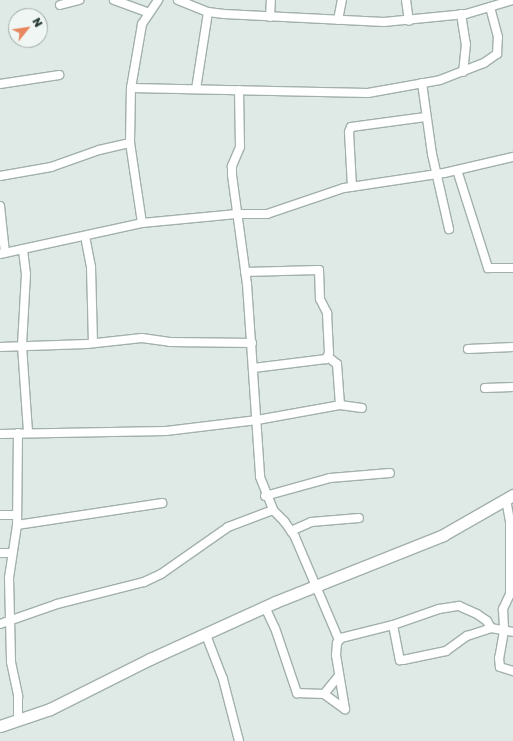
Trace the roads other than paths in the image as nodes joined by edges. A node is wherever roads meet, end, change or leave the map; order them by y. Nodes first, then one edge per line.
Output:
1 (79, 0) edge
2 (114, 0) edge
3 (158, 0) edge
4 (178, 0) edge
5 (271, 0) edge
6 (342, 0) edge
7 (406, 0) edge
8 (513, 0) edge
9 (499, 2) edge
10 (60, 5) dead end
11 (490, 7) junction
12 (208, 12) junction
13 (149, 13) junction
14 (461, 14) junction
15 (270, 17) junction
16 (338, 20) junction
17 (409, 21) junction
18 (463, 72) junction
19 (59, 75) dead end
20 (422, 83) junction
21 (0, 84) edge
22 (131, 88) junction
23 (196, 89) junction
24 (239, 90) junction
25 (425, 117) junction
26 (130, 143) junction
27 (513, 157) edge
28 (457, 170) junction
29 (437, 174) junction
30 (0, 176) edge
31 (352, 187) junction
32 (0, 206) edge
33 (237, 214) junction
34 (142, 223) junction
35 (449, 229) dead end
36 (85, 236) junction
37 (23, 250) junction
38 (2, 253) edge
39 (513, 268) edge
40 (245, 272) junction
41 (93, 343) junction
42 (252, 343) junction
43 (22, 346) junction
44 (513, 347) edge
45 (0, 348) edge
46 (468, 350) dead end
47 (328, 358) junction
48 (254, 368) junction
49 (513, 387) edge
50 (485, 388) dead end
51 (340, 405) junction
52 (362, 408) dead end
53 (257, 420) junction
54 (28, 432) junction
55 (18, 433) junction
56 (0, 434) edge
57 (390, 473) dead end
58 (265, 496) junction
59 (509, 497) edge
60 (162, 503) dead end
61 (273, 510) junction
62 (0, 514) edge
63 (16, 515) junction
64 (359, 518) dead end
65 (17, 525) junction
66 (291, 531) junction
67 (0, 553) edge
68 (12, 553) junction
69 (511, 558) edge
70 (314, 586) junction
71 (265, 607) junction
72 (9, 621) junction
73 (0, 624) edge
74 (393, 625) junction
75 (491, 628) junction
76 (504, 631) junction
77 (513, 632) edge
78 (206, 635) junction
79 (339, 640) junction
80 (513, 671) edge
81 (338, 678) junction
82 (324, 694) junction
83 (18, 721) junction
84 (0, 726) edge
85 (239, 741) edge

1 - 10 street
2 - 13 street
3 - 13 street
4 - 12 street
5 - 15 street
6 - 16 street
7 - 17 street
8 - 9 street
9 - 11 street
11 - 14 street
11 - 18 street
12 - 15 street
12 - 23 street
13 - 22 street
14 - 17 street
14 - 18 street
15 - 16 street
16 - 17 street
18 - 20 street
19 - 21 street
20 - 24 street
20 - 25 street
22 - 23 street
22 - 26 street
23 - 24 street
24 - 33 street
25 - 29 street
25 - 31 street
26 - 30 street
26 - 34 street
27 - 28 street
28 - 29 street
28 - 39 street
29 - 31 street
29 - 35 street
31 - 33 street
32 - 38 street
33 - 34 street
33 - 40 street
34 - 36 street
36 - 37 street
36 - 41 street
37 - 38 street
37 - 43 street
40 - 42 street
40 - 47 street
41 - 42 street
41 - 43 street
42 - 48 street
43 - 45 street
43 - 54 street
44 - 46 street
47 - 48 street
47 - 51 street
48 - 53 street
49 - 50 street
51 - 52 street
51 - 53 street
53 - 54 street
53 - 58 street
54 - 55 street
55 - 56 street
55 - 63 street
57 - 58 street
58 - 61 street
59 - 69 street
59 - 70 street
60 - 65 street
61 - 66 street
61 - 72 street
62 - 63 street
63 - 65 street
64 - 66 street
65 - 68 street
66 - 70 street
67 - 68 street
68 - 72 street
69 - 76 street
70 - 71 street
70 - 79 street
71 - 78 street
71 - 82 street
72 - 73 street
72 - 83 street
74 - 75 street
74 - 75 street
74 - 79 street
75 - 76 street
76 - 77 street
76 - 80 street
78 - 83 street
78 - 85 street
79 - 81 street
81 - 82 street
81 - 82 street
83 - 84 street

